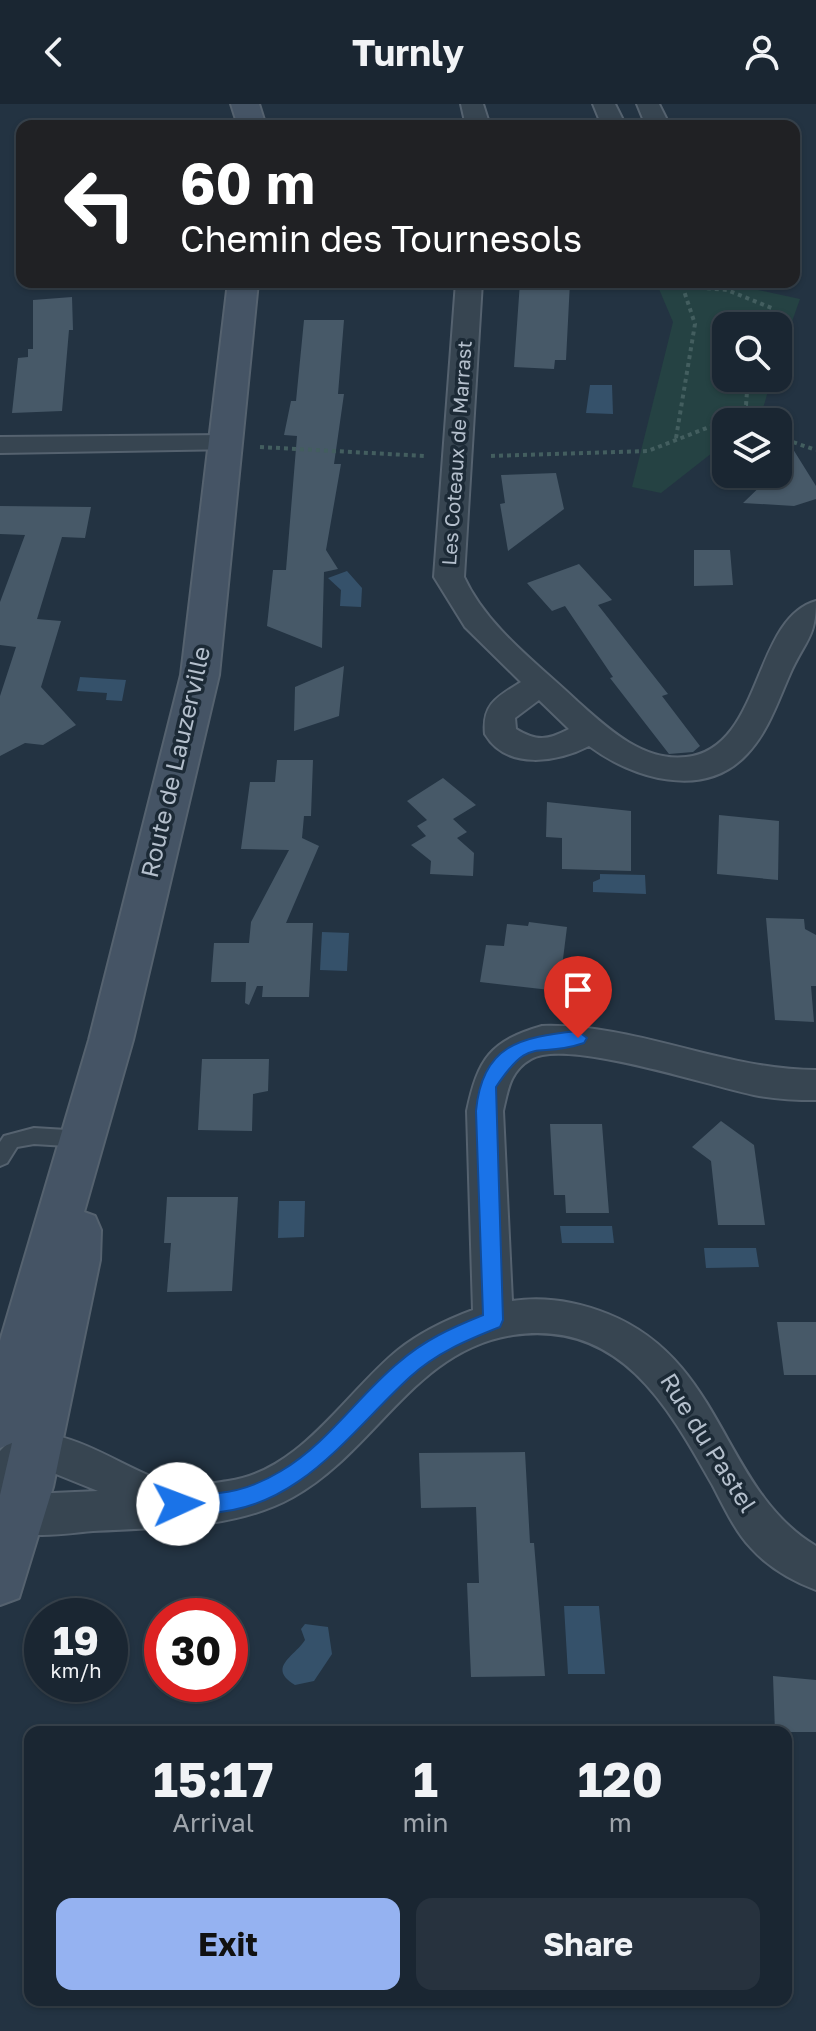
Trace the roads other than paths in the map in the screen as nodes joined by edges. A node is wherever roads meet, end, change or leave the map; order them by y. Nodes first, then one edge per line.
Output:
1 (242, 288) edge
2 (469, 288) edge
3 (226, 443) junction
4 (0, 445) edge
5 (816, 611) edge
6 (542, 683) junction
7 (592, 730) junction
8 (816, 1085) edge
9 (83, 1139) junction
10 (0, 1158) edge
11 (493, 1320) junction
12 (12, 1448) edge
13 (10, 1501) edge
14 (178, 1504) junction
15 (816, 1570) edge
16 (0, 1580) edge

1 - 3 street, Route de Lauzerville
2 - 6 street, Les Coteaux de Marrast
3 - 4 street
3 - 9 street, Route de Lauzerville
5 - 7 street, Les Coteaux de Marrast
6 - 7 street, Les Coteaux de Marrast
6 - 7 street
8 - 11 street
9 - 10 lane
9 - 12 street, Route de Lauzerville
11 - 14 street, Rue du Pastel
11 - 15 street, Rue du Pastel
12 - 13 street, Route de Lauzerville
12 - 14 street, Rue du Pastel
13 - 14 street, Rue du Pastel
13 - 16 street, Route de Lauzerville

